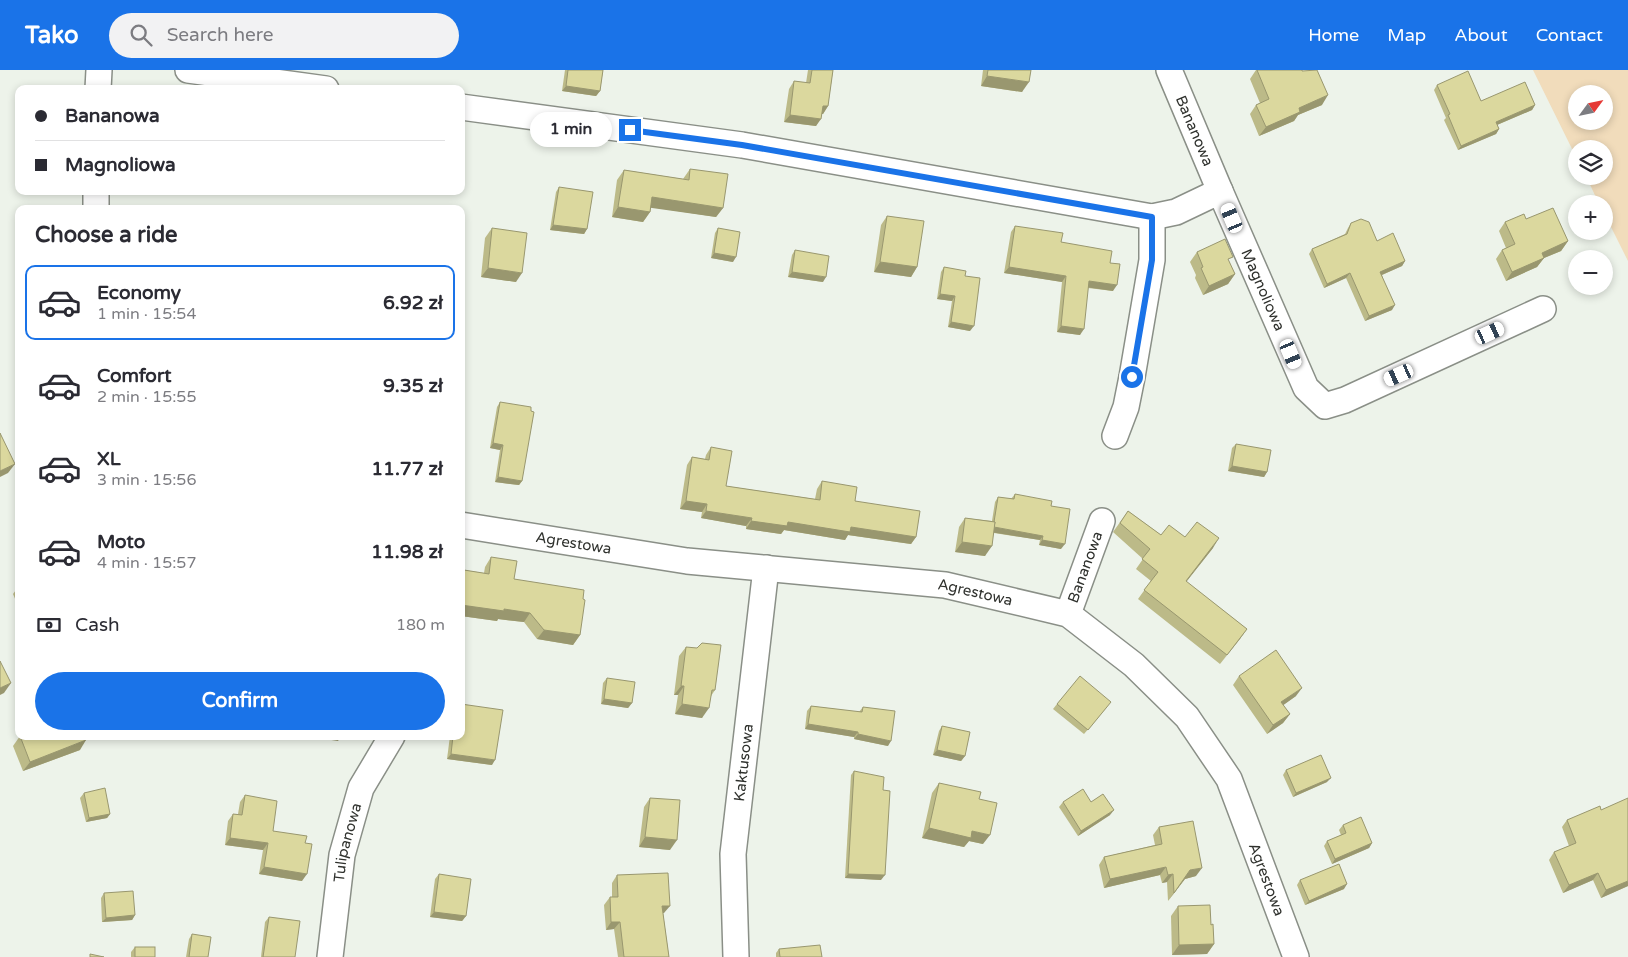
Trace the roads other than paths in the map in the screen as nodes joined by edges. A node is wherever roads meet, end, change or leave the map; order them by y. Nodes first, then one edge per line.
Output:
1 (99, 70) edge
2 (188, 70) edge
3 (1169, 70) edge
4 (98, 85) edge
5 (297, 85) edge
6 (465, 108) edge
7 (1220, 191) junction
8 (1152, 217) junction
9 (1543, 309) dead end
10 (1115, 436) dead end
11 (1102, 521) dead end
12 (465, 526) edge
13 (766, 568) junction
14 (1068, 614) junction
15 (390, 740) edge
16 (330, 957) edge
17 (736, 957) edge
18 (1296, 957) edge

1 - 4 street
2 - 5 street
3 - 7 street, Bananowa
6 - 8 street
7 - 8 street
7 - 9 street, Magnoliowa
8 - 10 street
11 - 14 street, Bananowa
12 - 13 street, Agrestowa
13 - 14 street, Agrestowa
13 - 17 street, Kaktusowa
14 - 18 street, Agrestowa
15 - 16 street, Tulipanowa

